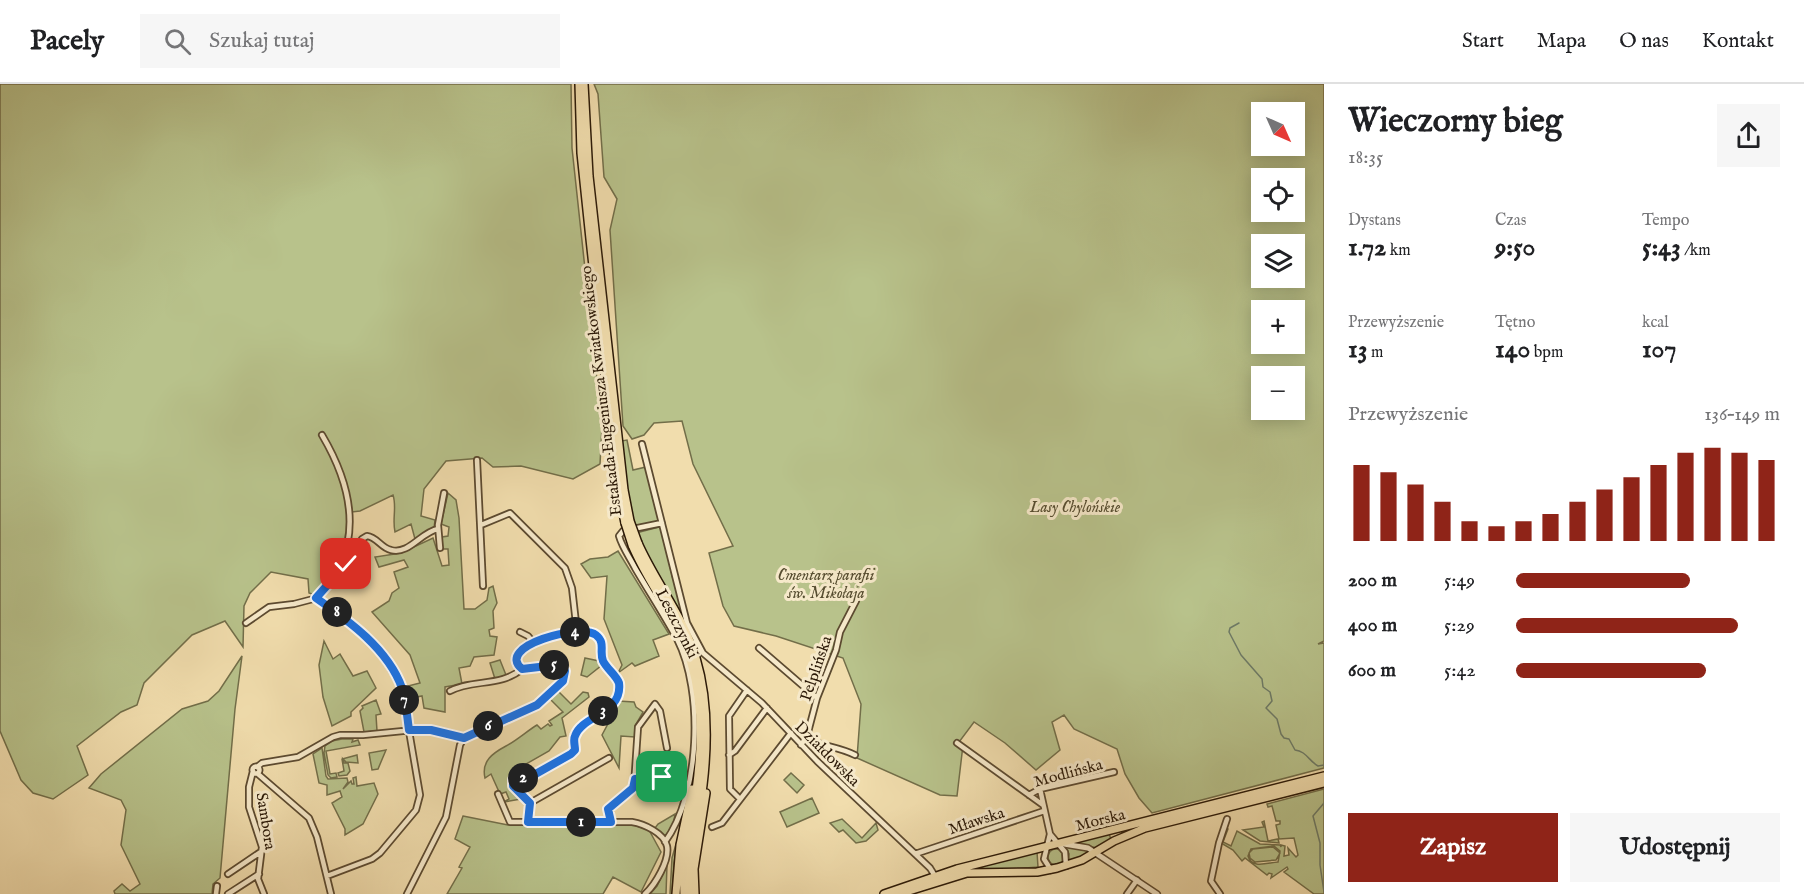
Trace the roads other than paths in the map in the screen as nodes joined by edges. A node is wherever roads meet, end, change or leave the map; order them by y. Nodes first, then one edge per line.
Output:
1 (582, 86) edge
2 (322, 435) dead end
3 (642, 444) dead end
4 (477, 460) dead end
5 (444, 493) dead end
6 (662, 523) junction
7 (481, 525) junction
8 (438, 529) junction
9 (635, 544) junction
10 (440, 548) dead end
11 (336, 573) junction
12 (483, 586) dead end
13 (316, 598) junction
14 (856, 601) dead end
15 (246, 623) dead end
16 (520, 632) dead end
17 (577, 632) junction
18 (533, 642) junction
19 (759, 648) dead end
20 (701, 650) joint
21 (522, 669) junction
22 (747, 690) junction
23 (450, 691) dead end
24 (816, 698) junction
25 (767, 708) junction
26 (409, 730) junction
27 (791, 733) junction
28 (464, 738) junction
29 (806, 739) junction
30 (957, 743) dead end
31 (801, 745) junction
32 (667, 748) dead end
33 (706, 755) junction
34 (729, 755) junction
35 (855, 755) dead end
36 (609, 758) dead end
37 (698, 766) junction
38 (257, 771) junction
39 (1114, 772) dead end
40 (1324, 776) edge
41 (662, 777) dead end
42 (635, 779) junction
43 (1324, 783) edge
44 (1040, 789) junction
45 (498, 794) dead end
46 (1029, 795) junction
47 (740, 799) junction
48 (530, 803) junction
49 (1044, 808) junction
50 (1227, 819) dead end
51 (528, 822) junction
52 (611, 822) junction
53 (712, 827) dead end
54 (1050, 834) junction
55 (665, 842) junction
56 (1059, 843) junction
57 (1047, 846) junction
58 (1106, 846) junction
59 (262, 851) junction
60 (1095, 852) junction
61 (915, 854) junction
62 (1106, 859) junction
63 (1066, 866) junction
64 (1051, 870) junction
65 (686, 873) junction
66 (228, 874) dead end
67 (259, 874) junction
68 (327, 876) junction
69 (935, 876) junction
70 (1137, 880) junction
71 (217, 886) dead end
72 (216, 894) edge
73 (228, 894) edge
74 (264, 894) edge
75 (331, 894) edge
76 (407, 894) edge
77 (645, 894) edge
78 (676, 894) edge
79 (684, 894) edge
80 (689, 894) edge
81 (695, 894) edge
82 (884, 894) edge
83 (899, 894) edge
84 (1127, 894) edge
85 (1157, 894) edge
86 (1220, 894) edge

1 - 9 main road, Estakada Eugeniusza Kwiatkowskiego, bridge
2 - 11 street
3 - 6 street, Leszczynki
4 - 7 street
5 - 8 street
6 - 20 street, Leszczynki
6 - 55 street, Leszczynki
7 - 12 street
7 - 17 street
8 - 10 street
8 - 11 street
9 - 33 main road, Estakada Eugeniusza Kwiatkowskiego
9 - 37 main road, Estakada Eugeniusza Kwiatkowskiego
11 - 13 street
13 - 15 street
13 - 26 street
14 - 24 street, Pelplińska
16 - 18 street
17 - 18 street
17 - 48 street
18 - 21 street
19 - 24 street
20 - 22 street, Działdowska
21 - 23 street
21 - 28 street
22 - 25 street, Działdowska
22 - 34 street
24 - 29 street, Pelplińska
25 - 27 street, Działdowska
25 - 34 street
26 - 28 street, Sambora
26 - 38 street, Sambora
26 - 68 street
27 - 31 street, Działdowska
27 - 47 street
28 - 76 street
29 - 31 street, Pelplińska
29 - 35 street
30 - 46 street
31 - 61 street, Działdowska
32 - 42 street
33 - 65 main road, Estakada Eugeniusza Kwiatkowskiego
33 - 81 main road
34 - 47 street
36 - 48 street
37 - 65 main road, Estakada Eugeniusza Kwiatkowskiego
37 - 78 main road
38 - 59 street, Sambora
38 - 68 street
39 - 44 street, Modlińska
40 - 56 main road, Morska
41 - 42 street
42 - 52 street
43 - 58 main road, Morska
44 - 46 street, Modlińska
44 - 49 street
45 - 51 street
46 - 49 street
47 - 53 street
48 - 51 street
49 - 54 street
49 - 61 street, Mławska
50 - 86 street
51 - 52 street
52 - 55 street
54 - 56 street
54 - 57 street
55 - 77 street
56 - 57 main road, Morska
56 - 60 street
56 - 63 street
57 - 64 street
57 - 69 main road, Morska
58 - 60 main road, Morska
58 - 62 street
59 - 66 street
59 - 67 street, Sambora
60 - 62 street
60 - 63 main road, Morska
61 - 69 street, Działdowska
62 - 70 street
63 - 64 main road, Morska
64 - 83 main road, Morska
65 - 79 main road, Estakada Eugeniusza Kwiatkowskiego
65 - 80 main road, Estakada Eugeniusza Kwiatkowskiego
67 - 73 street
67 - 74 street, Sambora
68 - 75 street
69 - 82 main road, Morska
70 - 84 street
70 - 85 street
71 - 72 street

